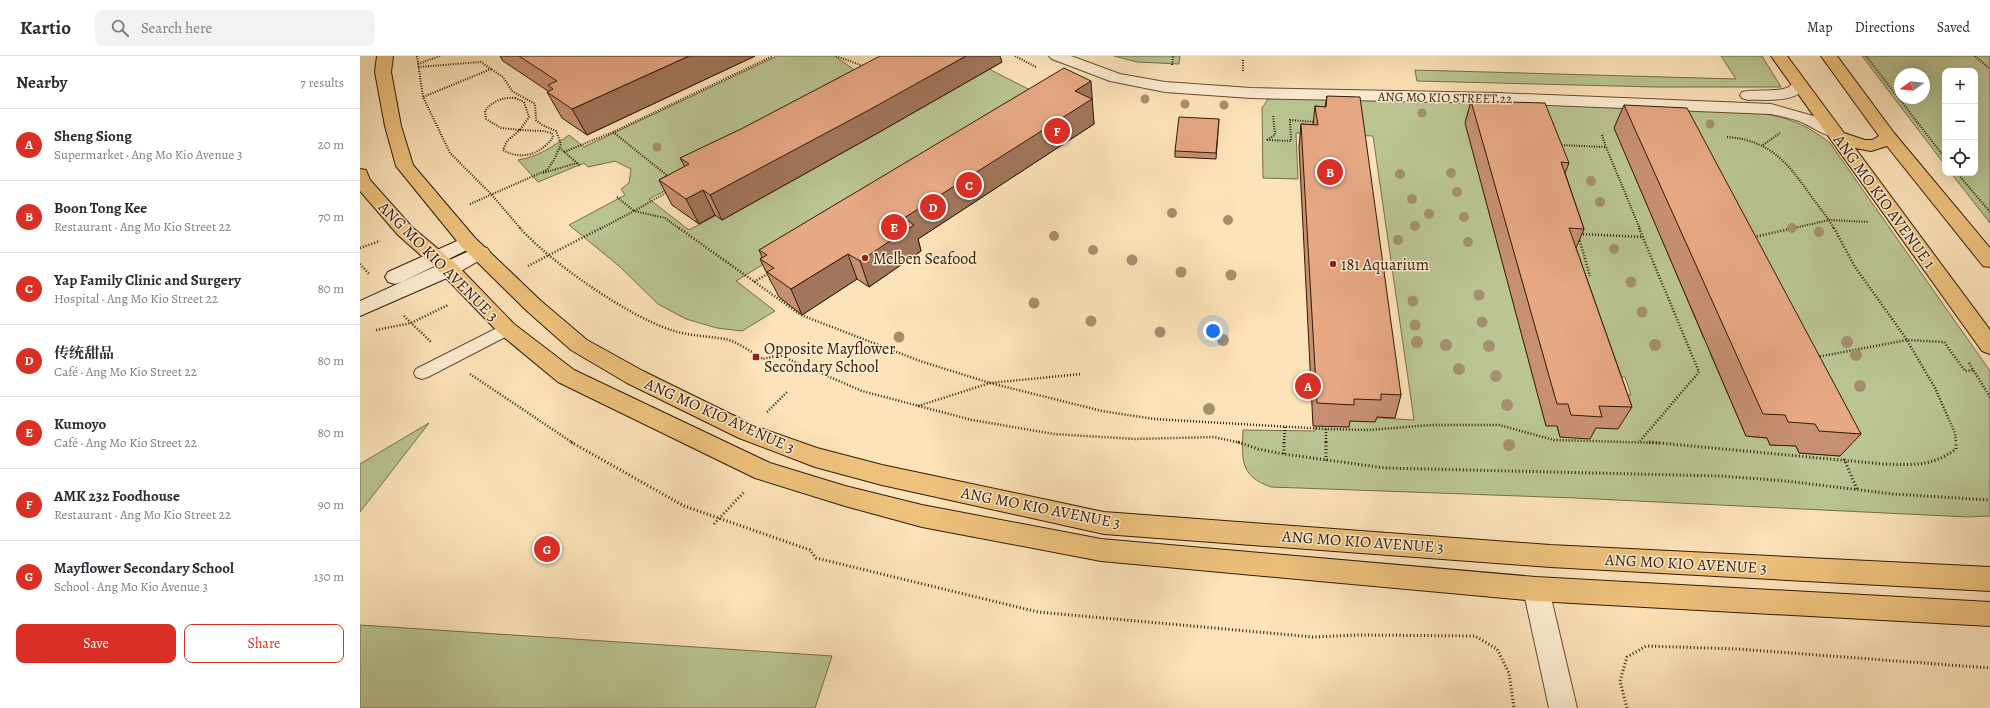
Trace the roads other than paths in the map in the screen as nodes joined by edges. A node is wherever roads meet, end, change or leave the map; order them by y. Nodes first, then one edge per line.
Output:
1 (385, 56) edge
2 (1056, 56) edge
3 (1086, 56) edge
4 (1779, 56) edge
5 (1829, 56) edge
6 (1798, 84) junction
7 (1837, 134) junction
8 (1888, 137) junction
9 (360, 174) edge
10 (474, 247) junction
11 (1990, 261) edge
12 (441, 263) junction
13 (360, 294) edge
14 (360, 309) edge
15 (507, 329) junction
16 (1990, 346) edge
17 (422, 373) dead end
18 (1990, 579) edge
19 (1536, 589) junction
20 (1990, 614) edge
21 (1563, 708) edge

1 - 10 main road, ANG MO KIO AVENUE 3
2 - 7 street, ANG MO KIO STREET 22
3 - 6 street, ANG MO KIO STREET 22
4 - 6 main road, ANG MO KIO AVENUE 1
5 - 8 main road
6 - 7 main road, ANG MO KIO AVENUE 1
7 - 8 main road
7 - 16 main road, ANG MO KIO AVENUE 1
8 - 11 main road
9 - 12 main road, ANG MO KIO AVENUE 3
10 - 12 street
10 - 18 main road, ANG MO KIO AVENUE 3
12 - 13 street
12 - 14 street
12 - 15 main road, ANG MO KIO AVENUE 3
15 - 17 lane
15 - 19 main road, ANG MO KIO AVENUE 3
19 - 20 main road, ANG MO KIO AVENUE 3
19 - 21 street

